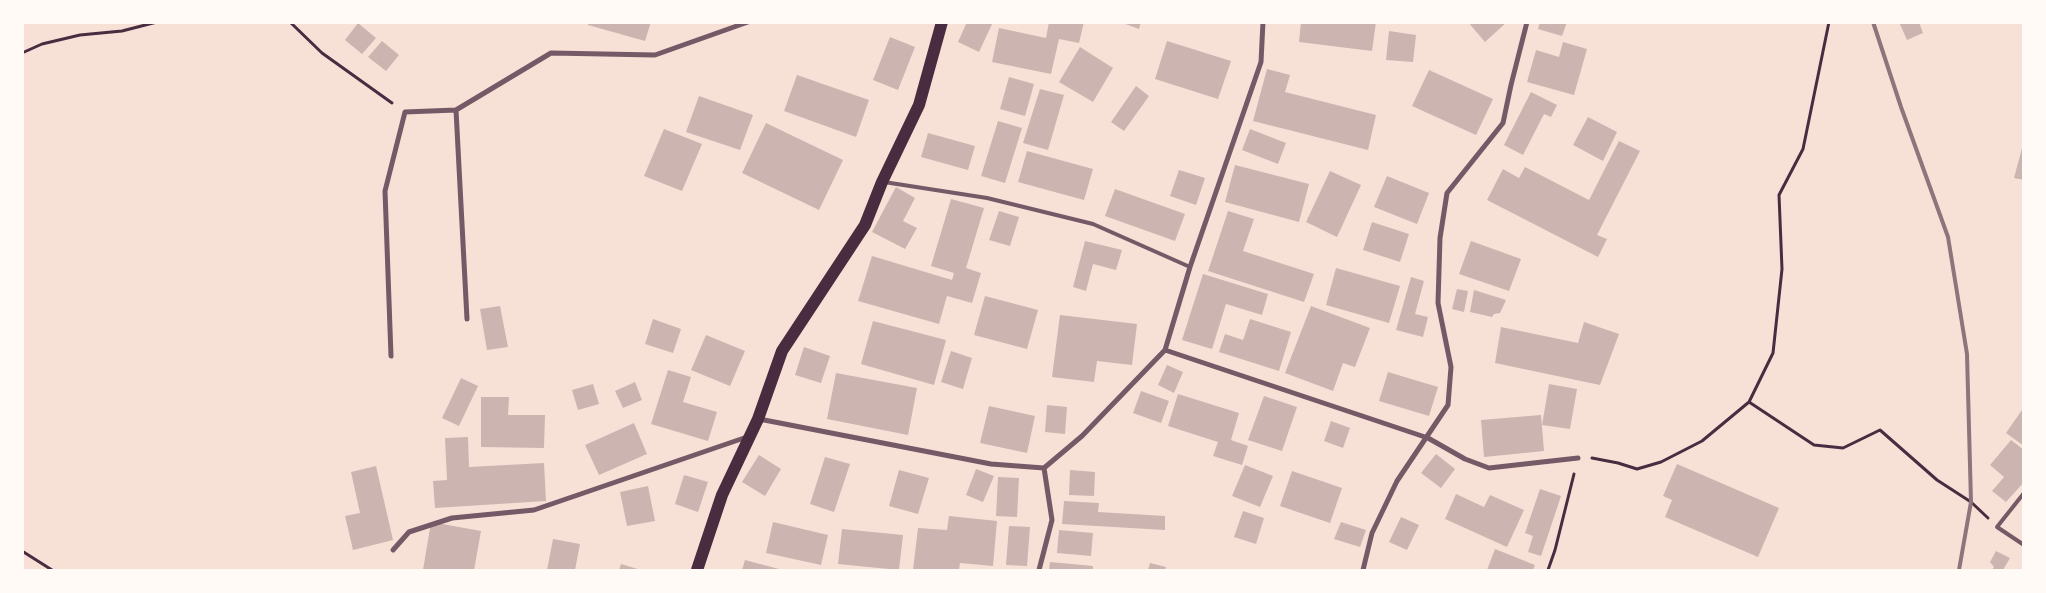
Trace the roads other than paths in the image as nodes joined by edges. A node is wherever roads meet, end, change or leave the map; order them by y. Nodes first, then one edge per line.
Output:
1 (748, 22) edge
2 (942, 22) edge
3 (1264, 22) edge
4 (1527, 22) edge
5 (456, 110) junction
6 (882, 182) junction
7 (1190, 267) junction
8 (467, 319) dead end
9 (1165, 350) junction
10 (392, 356) dead end
11 (758, 419) junction
12 (750, 436) junction
13 (1428, 438) junction
14 (1578, 458) road end
15 (1044, 468) junction
16 (2024, 493) edge
17 (2024, 545) edge
18 (393, 550) dead end
19 (697, 570) edge
20 (1039, 570) edge
21 (1363, 570) edge

1 - 5 street
2 - 6 main road
3 - 7 street
4 - 13 street
5 - 8 street
5 - 10 street
6 - 7 lane
6 - 11 main road
7 - 9 street
9 - 13 street
9 - 15 street
11 - 12 main road
11 - 15 street
12 - 18 street
12 - 19 main road
13 - 14 street
13 - 21 street
15 - 20 street
16 - 17 lane

